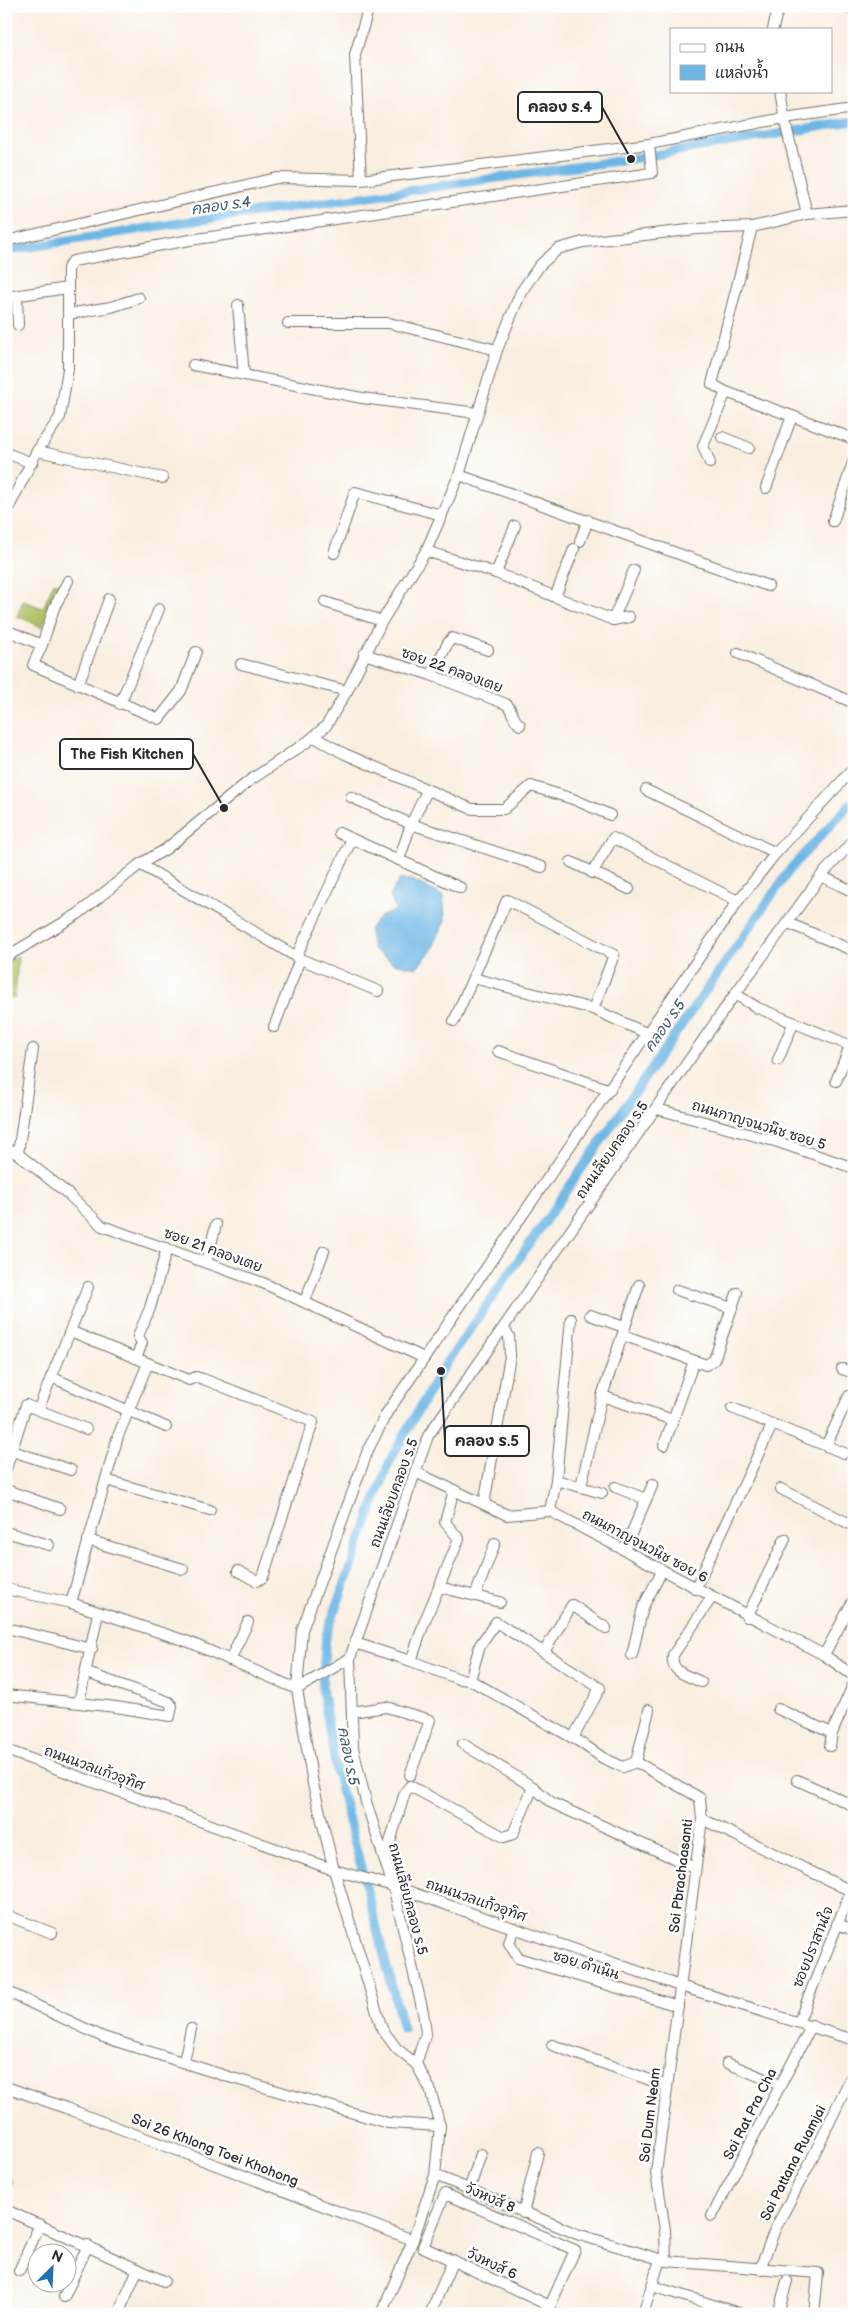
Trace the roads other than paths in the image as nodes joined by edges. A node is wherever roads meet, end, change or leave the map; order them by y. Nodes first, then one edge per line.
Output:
1 (369, 6) edge
2 (781, 6) edge
3 (844, 6) edge
4 (854, 12) edge
5 (773, 28) edge
6 (780, 92) edge
7 (854, 108) edge
8 (785, 122) junction
9 (650, 148) junction
10 (361, 180) junction
11 (854, 210) edge
12 (807, 214) junction
13 (752, 227) junction
14 (6, 240) edge
15 (68, 288) junction
16 (12, 297) edge
17 (139, 298) dead end
18 (238, 305) dead end
19 (68, 314) junction
20 (288, 323) dead end
21 (18, 325) dead end
22 (497, 350) junction
23 (193, 365) dead end
24 (244, 374) junction
25 (726, 392) junction
26 (477, 413) junction
27 (792, 416) junction
28 (715, 434) junction
29 (854, 438) edge
30 (749, 448) dead end
31 (37, 451) junction
32 (6, 453) edge
33 (854, 460) edge
34 (32, 463) junction
35 (710, 463) dead end
36 (459, 475) junction
37 (163, 478) dead end
38 (766, 488) dead end
39 (6, 513) edge
40 (442, 514) junction
41 (588, 520) junction
42 (833, 521) dead end
43 (514, 526) dead end
44 (426, 551) junction
45 (334, 553) dead end
46 (634, 570) dead end
47 (496, 573) junction
48 (68, 581) dead end
49 (768, 586) dead end
50 (555, 597) junction
51 (109, 599) dead end
52 (325, 602) dead end
53 (159, 608) dead end
54 (629, 616) dead end
55 (382, 620) junction
56 (613, 620) junction
57 (6, 630) edge
58 (42, 645) junction
59 (488, 650) dead end
60 (196, 652) dead end
61 (738, 653) dead end
62 (364, 654) junction
63 (241, 664) dead end
64 (431, 675) junction
65 (78, 685) junction
66 (347, 691) junction
67 (854, 703) edge
68 (120, 704) junction
69 (520, 725) dead end
70 (314, 737) junction
71 (854, 768) edge
72 (646, 790) dead end
73 (427, 791) junction
74 (351, 797) dead end
75 (610, 815) dead end
76 (411, 824) junction
77 (338, 833) dead end
78 (352, 839) junction
79 (854, 840) edge
80 (776, 853) junction
81 (401, 854) dead end
82 (571, 862) dead end
83 (140, 864) junction
84 (542, 867) dead end
85 (592, 873) junction
86 (821, 876) junction
87 (461, 888) dead end
88 (629, 890) dead end
89 (854, 892) edge
90 (738, 901) junction
91 (788, 923) junction
92 (854, 950) edge
93 (6, 957) edge
94 (298, 958) junction
95 (473, 978) junction
96 (378, 991) dead end
97 (735, 994) junction
98 (593, 1008) junction
99 (454, 1021) dead end
100 (793, 1024) junction
101 (274, 1027) dead end
102 (648, 1034) junction
103 (852, 1046) edge
104 (33, 1048) dead end
105 (498, 1051) dead end
106 (778, 1060) dead end
107 (836, 1081) dead end
108 (610, 1090) junction
109 (657, 1109) junction
110 (6, 1148) edge
111 (18, 1154) junction
112 (854, 1168) edge
113 (216, 1225) dead end
114 (167, 1248) junction
115 (324, 1252) dead end
116 (206, 1263) junction
117 (638, 1285) dead end
118 (88, 1287) dead end
119 (677, 1290) dead end
120 (737, 1293) dead end
121 (305, 1301) junction
122 (732, 1308) junction
123 (590, 1315) dead end
124 (571, 1318) dead end
125 (504, 1328) junction
126 (70, 1331) junction
127 (623, 1331) junction
128 (136, 1358) junction
129 (424, 1358) junction
130 (694, 1361) junction
131 (148, 1363) junction
132 (842, 1369) dead end
133 (854, 1372) edge
134 (51, 1378) junction
135 (602, 1396) junction
136 (849, 1396) dead end
137 (732, 1408) dead end
138 (38, 1410) junction
139 (129, 1411) junction
140 (673, 1420) junction
141 (772, 1425) junction
142 (166, 1427) dead end
143 (86, 1429) dead end
144 (664, 1445) dead end
145 (826, 1446) junction
146 (12, 1451) junction
147 (844, 1453) dead end
148 (6, 1469) edge
149 (71, 1470) dead end
150 (415, 1472) junction
151 (106, 1480) junction
152 (556, 1480) junction
153 (653, 1484) dead end
154 (581, 1486) junction
155 (615, 1487) dead end
156 (781, 1489) dead end
157 (6, 1490) edge
158 (454, 1490) junction
159 (602, 1493) dead end
160 (646, 1499) junction
161 (484, 1504) junction
162 (60, 1509) dead end
163 (210, 1510) dead end
164 (550, 1511) junction
165 (854, 1526) edge
166 (6, 1532) edge
167 (785, 1538) dead end
168 (88, 1540) junction
169 (495, 1543) dead end
170 (49, 1545) dead end
171 (624, 1550) junction
172 (182, 1569) dead end
173 (238, 1571) dead end
174 (662, 1571) junction
175 (439, 1587) junction
176 (6, 1589) edge
177 (695, 1589) junction
178 (475, 1596) junction
179 (712, 1597) junction
180 (854, 1599) edge
181 (500, 1602) dead end
182 (71, 1603) junction
183 (98, 1613) junction
184 (747, 1617) junction
185 (248, 1622) dead end
186 (6, 1628) edge
187 (606, 1628) dead end
188 (356, 1643) junction
189 (92, 1649) junction
190 (544, 1652) junction
191 (824, 1655) junction
192 (632, 1656) dead end
193 (350, 1658) junction
194 (230, 1660) junction
195 (411, 1661) junction
196 (87, 1673) junction
197 (854, 1676) edge
198 (470, 1680) junction
199 (701, 1682) dead end
200 (854, 1683) edge
201 (297, 1689) junction
202 (6, 1695) edge
203 (79, 1702) junction
204 (778, 1709) dead end
205 (649, 1710) dead end
206 (352, 1712) junction
207 (832, 1733) junction
208 (573, 1738) junction
209 (463, 1744) dead end
210 (830, 1746) dead end
211 (6, 1750) edge
212 (636, 1762) junction
213 (410, 1775) dead end
214 (797, 1780) dead end
215 (533, 1787) junction
216 (854, 1806) edge
217 (702, 1819) junction
218 (385, 1859) junction
219 (695, 1868) junction
220 (334, 1870) junction
221 (393, 1886) junction
222 (852, 1887) edge
223 (6, 1915) edge
224 (837, 1924) junction
225 (514, 1928) junction
226 (854, 1930) edge
227 (52, 1933) dead end
228 (683, 1972) joint
229 (680, 1986) junction
230 (6, 1992) edge
231 (678, 2006) junction
232 (799, 2021) junction
233 (812, 2025) junction
234 (191, 2029) dead end
235 (854, 2040) edge
236 (552, 2045) dead end
237 (184, 2061) junction
238 (727, 2063) dead end
239 (416, 2064) junction
240 (854, 2071) edge
241 (780, 2085) junction
242 (667, 2086) junction
243 (6, 2087) edge
244 (440, 2126) junction
245 (538, 2153) dead end
246 (481, 2154) dead end
247 (435, 2175) junction
248 (468, 2190) junction
249 (6, 2210) edge
250 (523, 2213) junction
251 (712, 2216) dead end
252 (40, 2224) junction
253 (413, 2240) junction
254 (88, 2245) junction
255 (423, 2247) joint
256 (453, 2260) junction
257 (662, 2263) junction
258 (138, 2269) junction
259 (760, 2269) junction
260 (19, 2271) dead end
261 (164, 2281) dead end
262 (787, 2281) dead end
263 (652, 2286) junction
264 (64, 2297) dead end
265 (548, 2310) edge
266 (118, 2314) edge
267 (381, 2314) edge
268 (430, 2314) edge
269 (644, 2314) edge
270 (742, 2314) edge
271 (778, 2314) edge
272 (814, 2314) edge

1 - 10 street
2 - 5 street
3 - 4 street
6 - 8 street
7 - 8 street
8 - 9 street
8 - 12 street
9 - 10 street
9 - 15 street
10 - 14 street
11 - 12 street
12 - 13 street
13 - 22 street
13 - 25 street
15 - 16 street
15 - 19 street
16 - 21 street
17 - 19 street
18 - 24 street
19 - 31 street
20 - 22 street
22 - 26 street
23 - 24 street
24 - 26 street
25 - 27 street
25 - 28 street
26 - 36 street
27 - 29 street
27 - 38 street
28 - 30 street
28 - 35 street
31 - 34 street
31 - 37 street
32 - 34 street
33 - 42 street
34 - 39 street
36 - 40 street
36 - 41 street
40 - 44 street
40 - 45 street
41 - 49 street
41 - 50 street
43 - 47 street
44 - 47 street
44 - 55 street
46 - 56 street
47 - 50 street
48 - 58 street
50 - 56 street
51 - 65 street
52 - 55 street
53 - 68 street
54 - 56 street
55 - 62 street
57 - 58 street
58 - 65 street
59 - 64 street
60 - 68 street
61 - 67 street
62 - 64 street, ซอย 22 คลองเตย
62 - 66 street
63 - 66 street
64 - 69 street, ซอย 22 คลองเตย
65 - 68 street
66 - 70 street
70 - 73 street
70 - 83 street
71 - 80 street
72 - 80 street
73 - 75 street
73 - 76 street
74 - 76 street
76 - 81 street
76 - 84 street
77 - 78 street
78 - 87 street
78 - 94 street
79 - 86 street, ถนนเลียบคลอง ร.5
80 - 90 street
82 - 85 street
83 - 93 street
83 - 94 street
85 - 88 street
85 - 90 street
86 - 89 street
86 - 91 street, ถนนเลียบคลอง ร.5
90 - 102 street
91 - 92 street
91 - 97 street, ถนนเลียบคลอง ร.5
94 - 96 street
94 - 101 street
95 - 98 street
95 - 98 street
95 - 99 street
97 - 100 street
97 - 109 street, ถนนเลียบคลอง ร.5
98 - 102 street
100 - 103 street
100 - 106 street
102 - 108 street
103 - 107 street
104 - 111 street
105 - 108 street
108 - 129 street
109 - 112 street, ถนนกาญจนวนิช ซอย 5
109 - 125 street, ถนนเลียบคลอง ร.5
110 - 111 street, ซอย 21 คลองเตย
111 - 114 street, ซอย 21 คลองเตย
113 - 116 street
114 - 116 street, ซอย 21 คลองเตย
114 - 128 street
115 - 121 street
116 - 121 street, ซอย 21 คลองเตย
117 - 127 street
118 - 126 street
119 - 122 street
120 - 122 street
121 - 129 street, ซอย 21 คลองเตย
122 - 130 street
123 - 127 street
124 - 152 street
125 - 150 street, ถนนเลียบคลอง ร.5
125 - 161 street
126 - 128 street
126 - 134 street
127 - 130 street
127 - 135 street
128 - 131 street
129 - 201 street
130 - 140 street
131 - 139 street
131 - 173 street
132 - 133 street
134 - 138 street
134 - 139 street
135 - 140 street
135 - 154 street
136 - 145 street
137 - 141 street
138 - 143 street
138 - 146 street
139 - 142 street
139 - 151 street
140 - 144 street
141 - 145 street
141 - 177 street
145 - 147 street
146 - 148 street
146 - 149 street
150 - 158 street
150 - 188 street, ถนนเลียบคลอง ร.5
151 - 163 street
151 - 168 street
152 - 154 street
152 - 164 street
153 - 160 street
154 - 159 street
155 - 160 street
156 - 165 street
157 - 162 street
158 - 161 street
158 - 175 street
160 - 171 street
161 - 164 street
164 - 171 street, ถนนกาญจนวนิช ซอย 6
166 - 170 street
167 - 184 street
168 - 172 street
168 - 182 street
169 - 178 street
171 - 174 street, ถนนกาญจนวนิช ซอย 6
174 - 177 street, ถนนกาญจนวนิช ซอย 6
174 - 192 street
175 - 178 street
175 - 195 street
176 - 182 street
177 - 179 street, ถนนกาญจนวนิช ซอย 6
178 - 181 street
179 - 184 street, ถนนกาญจนวนิช ซอย 6
179 - 199 street
180 - 191 street
182 - 183 street
183 - 189 street
183 - 194 street
184 - 191 street, ถนนกาญจนวนิช ซอย 6
185 - 194 street
186 - 189 street
187 - 190 street
188 - 193 street, ถนนเลียบคลอง ร.5
188 - 195 street
189 - 196 street
190 - 198 street
190 - 208 street
191 - 197 street, ถนนกาญจนวนิช ซอย 6
193 - 201 street
193 - 206 street, ถนนเลียบคลอง ร.5
194 - 201 street
195 - 198 street
196 - 203 street
196 - 203 street
198 - 208 street
200 - 207 street
201 - 220 street
202 - 203 street
204 - 207 street
205 - 212 street
206 - 213 street
206 - 218 street, ถนนเลียบคลอง ร.5
207 - 210 street
208 - 212 street
209 - 215 street
211 - 220 street, ถนนนวลแก้วอุทิศ
212 - 217 street, Soi Pbrachaasanti
214 - 216 street
215 - 218 street
215 - 219 street
217 - 219 street, Soi Pbrachaasanti
217 - 222 street
218 - 221 street, ถนนเลียบคลอง ร.5
219 - 228 street, Soi Pbrachaasanti
220 - 221 street, ถนนนวลแก้วอุทิศ
220 - 239 street
221 - 225 street, ถนนนวลแก้วอุทิศ
221 - 239 street, ถนนเลียบคลอง ร.5
222 - 224 street, ซอยปราสานใจ
223 - 227 street
224 - 226 street
224 - 232 street, ซอยปราสานใจ
225 - 229 street, ถนนนวลแก้วอุทิศ
225 - 231 street, ซอย ดำเนิน
228 - 229 street, Soi Dum Neam
229 - 231 street, Soi Dum Neam
229 - 232 street, ถนนนวลแก้วอุทิศ
230 - 237 street
231 - 242 street, Soi Dum Neam
232 - 233 street, ถนนนวลแก้วอุทิศ
233 - 235 street, ถนนนวลแก้วอุทิศ
233 - 241 street, Soi Rat Pra Cha
234 - 237 street
236 - 242 street
237 - 244 street
238 - 241 street
239 - 244 street
240 - 259 street, Soi Pattana Ruamjai
241 - 251 street, Soi Rat Pra Cha
242 - 257 street, Soi Dum Neam
243 - 253 street, Soi 26 Khlong Toei Khohong
244 - 247 street
245 - 250 street
246 - 248 street
247 - 248 street
247 - 253 street
248 - 250 street
249 - 252 street
250 - 257 street
252 - 254 street
252 - 260 street
253 - 267 street
254 - 258 street
254 - 264 street
255 - 256 street, วังหงส์ 6
255 - 265 street, วังหงส์ 8
256 - 265 street, วังหงส์ 6
256 - 268 street
257 - 259 street
257 - 263 street, Soi Dum Neam
258 - 261 street
258 - 266 street
259 - 272 street
262 - 271 street
263 - 269 street, Soi Dum Neam
263 - 270 street

